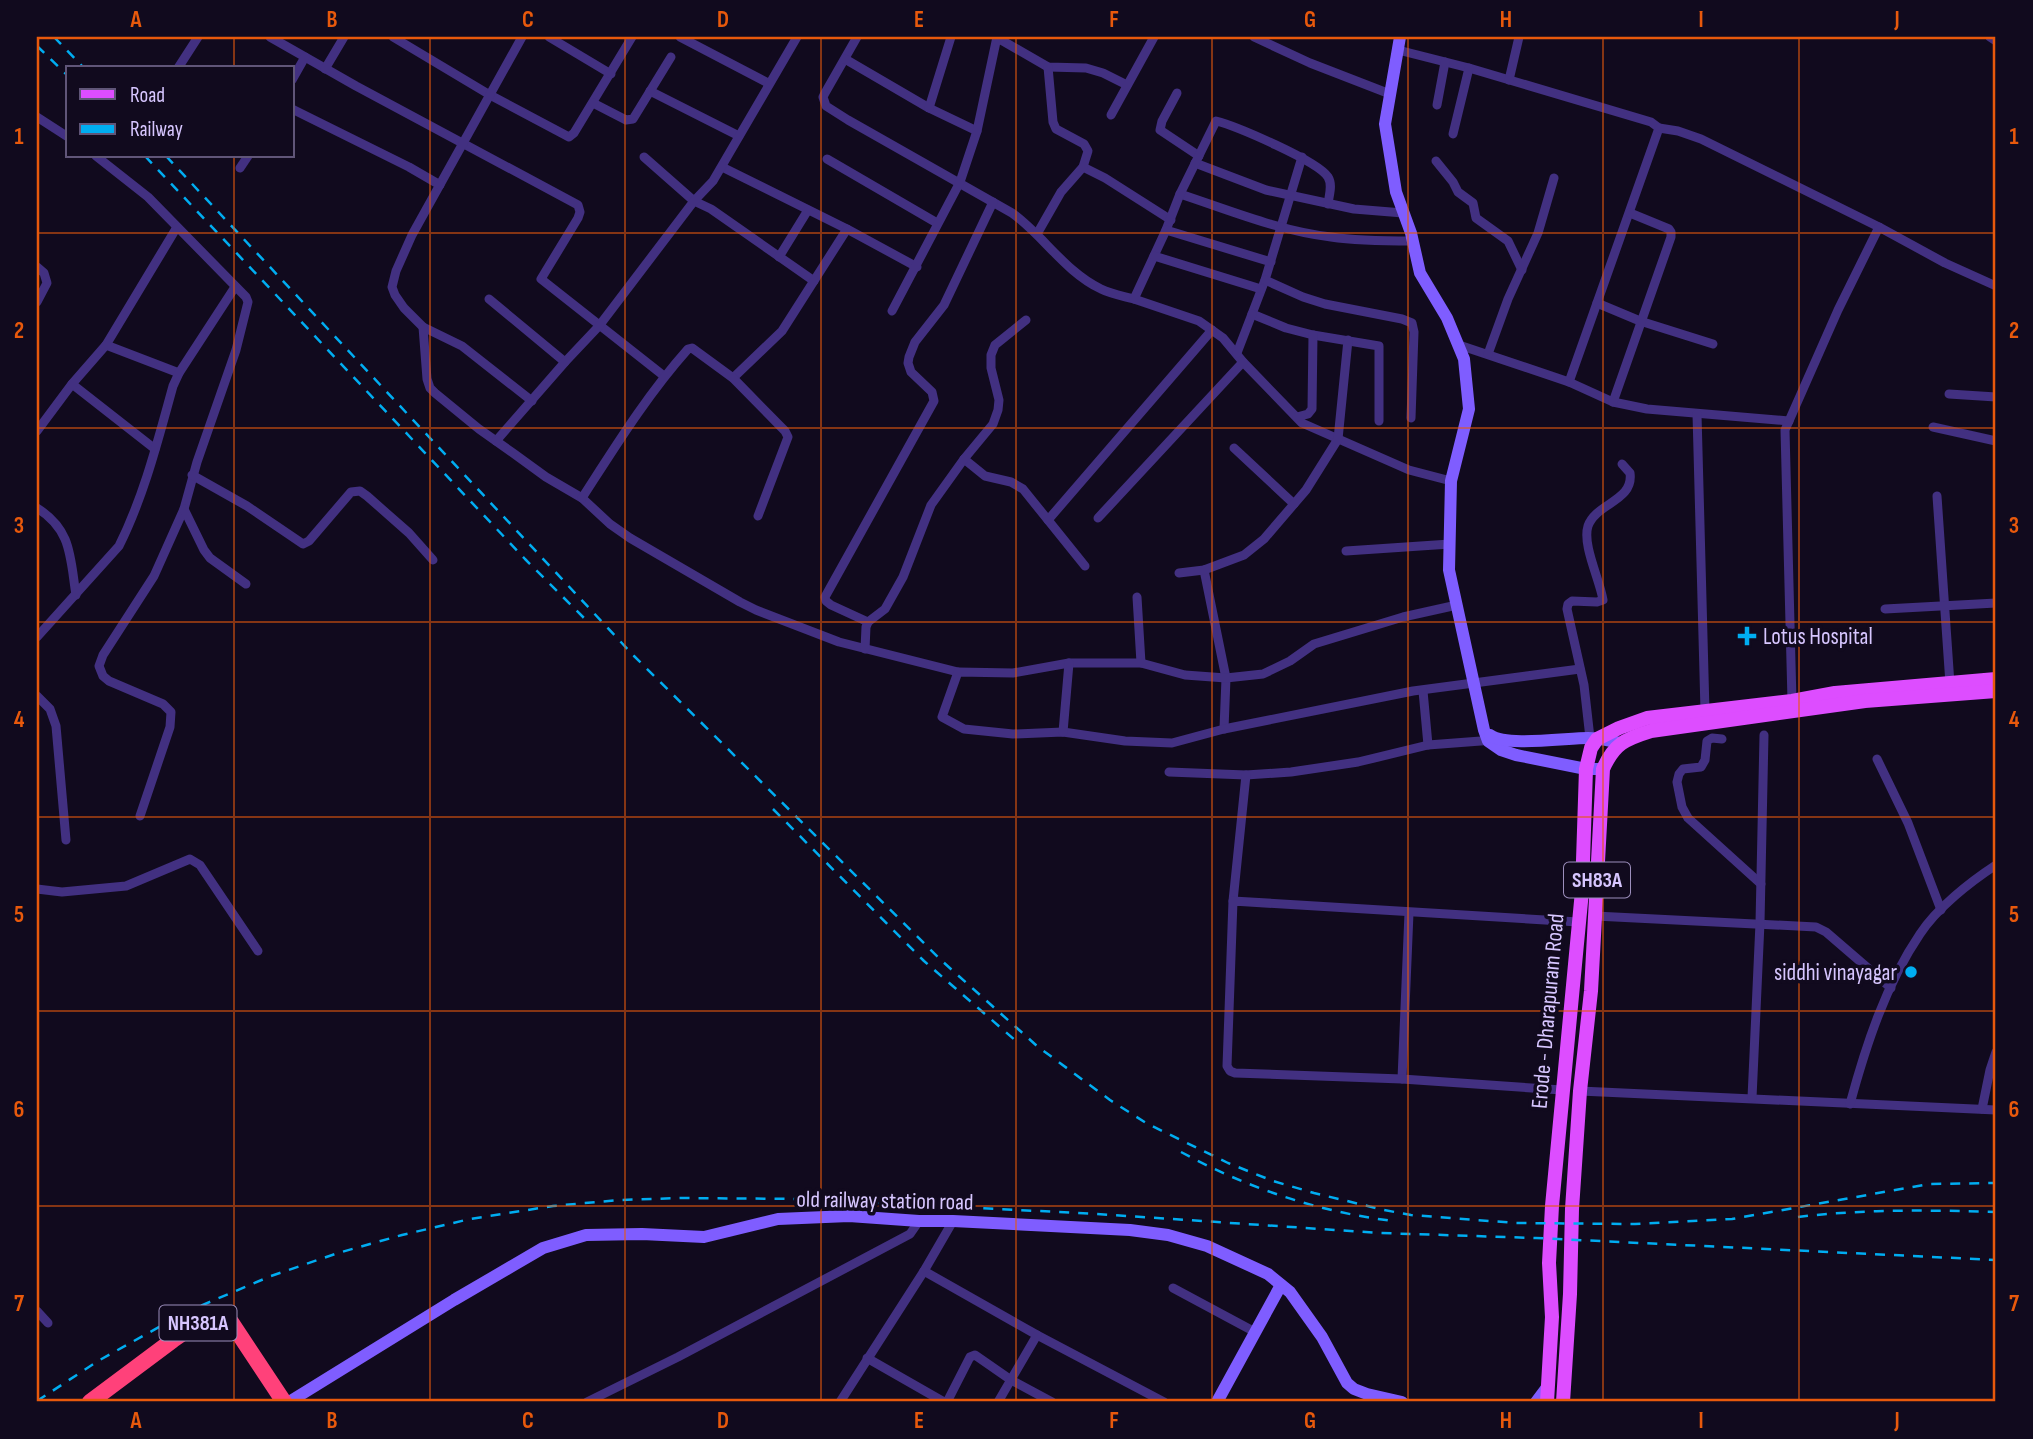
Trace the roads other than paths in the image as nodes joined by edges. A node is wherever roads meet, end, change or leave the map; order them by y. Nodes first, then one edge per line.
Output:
1 (198, 37) edge
2 (270, 37) edge
3 (344, 37) edge
4 (393, 37) edge
5 (522, 37) edge
6 (549, 37) edge
7 (632, 37) edge
8 (680, 37) edge
9 (797, 37) edge
10 (857, 37) edge
11 (951, 37) edge
12 (996, 37) edge
13 (1154, 37) edge
14 (1254, 37) edge
15 (1519, 37) edge
16 (1990, 37) edge
17 (1996, 41) edge
18 (1399, 43) edge
19 (305, 57) junction
20 (671, 57) dead end
21 (845, 59) junction
22 (1445, 61) junction
23 (179, 66) edge
24 (1048, 67) junction
25 (1469, 68) junction
26 (325, 69) junction
27 (611, 74) junction
28 (294, 76) edge
29 (1509, 80) junction
30 (768, 83) junction
31 (1127, 85) junction
32 (650, 91) junction
33 (1177, 93) dead end
34 (1390, 94) junction
35 (489, 95) junction
36 (593, 103) junction
37 (1437, 105) dead end
38 (929, 108) junction
39 (294, 110) edge
40 (1111, 115) dead end
41 (37, 117) edge
42 (1659, 128) junction
43 (977, 131) junction
44 (1453, 135) dead end
45 (66, 136) edge
46 (739, 136) junction
47 (463, 144) junction
48 (644, 157) dead end
49 (1302, 157) junction
50 (99, 158) edge
51 (247, 158) edge
52 (827, 159) dead end
53 (1197, 159) junction
54 (1436, 161) dead end
55 (722, 167) junction
56 (1083, 167) junction
57 (240, 168) dead end
58 (1554, 178) dead end
59 (960, 182) junction
60 (440, 185) junction
61 (1180, 194) junction
62 (1291, 194) junction
63 (694, 201) junction
64 (993, 202) junction
65 (1328, 204) junction
66 (808, 210) junction
67 (1404, 213) junction
68 (1630, 213) junction
69 (1171, 220) junction
70 (937, 223) junction
71 (177, 227) junction
72 (1281, 227) junction
73 (1879, 227) junction
74 (847, 229) junction
75 (1167, 230) junction
76 (1037, 234) junction
77 (1412, 241) junction
78 (1154, 256) junction
79 (779, 257) junction
80 (1271, 261) junction
81 (37, 267) edge
82 (917, 267) junction
83 (1522, 270) junction
84 (814, 281) junction
85 (1263, 284) junction
86 (1996, 286) edge
87 (235, 287) junction
88 (489, 299) dead end
89 (1133, 299) junction
90 (37, 302) edge
91 (1597, 303) junction
92 (892, 311) dead end
93 (1252, 314) junction
94 (1026, 320) dead end
95 (1640, 321) junction
96 (599, 326) junction
97 (423, 327) junction
98 (1212, 330) junction
99 (1313, 335) junction
100 (1348, 340) junction
101 (1713, 344) dead end
102 (106, 345) junction
103 (1458, 345) junction
104 (1237, 353) junction
105 (1488, 354) junction
106 (565, 362) junction
107 (1243, 362) junction
108 (179, 373) junction
109 (664, 376) junction
110 (733, 378) junction
111 (1569, 382) junction
112 (72, 384) junction
113 (1949, 394) dead end
114 (1996, 397) edge
115 (531, 401) junction
116 (1613, 402) junction
117 (1698, 414) junction
118 (1297, 417) junction
119 (1411, 418) dead end
120 (1379, 421) dead end
121 (1789, 421) junction
122 (1933, 427) dead end
123 (37, 431) edge
124 (1338, 439) junction
125 (496, 441) junction
126 (1996, 441) edge
127 (1234, 448) dead end
128 (155, 449) junction
129 (964, 459) junction
130 (1622, 464) dead end
131 (192, 475) junction
132 (1451, 481) junction
133 (1937, 496) dead end
134 (582, 498) junction
135 (1294, 504) junction
136 (37, 508) edge
137 (184, 509) junction
138 (758, 516) dead end
139 (1098, 519) dead end
140 (1048, 520) junction
141 (1450, 544) junction
142 (1346, 551) dead end
143 (433, 560) dead end
144 (1085, 566) dead end
145 (1204, 570) junction
146 (1179, 573) dead end
147 (246, 584) dead end
148 (76, 594) junction
149 (1137, 597) dead end
150 (1996, 603) edge
151 (1457, 605) junction
152 (1945, 607) junction
153 (1885, 610) dead end
154 (868, 622) junction
155 (37, 636) edge
156 (865, 649) junction
157 (1069, 663) junction
158 (1140, 663) junction
159 (1580, 669) junction
160 (958, 672) junction
161 (1226, 678) junction
162 (1996, 679) edge
163 (1474, 684) junction
164 (1950, 684) junction
165 (1423, 691) junction
166 (1996, 691) edge
167 (37, 696) edge
168 (1792, 701) junction
169 (1705, 711) junction
170 (1224, 729) junction
171 (1063, 732) junction
172 (1764, 735) dead end
173 (1489, 737) junction
174 (1594, 738) junction
175 (1722, 739) dead end
176 (1621, 743) junction
177 (1428, 745) junction
178 (1877, 759) dead end
179 (1586, 769) junction
180 (1603, 769) junction
181 (1170, 772) dead end
182 (1247, 775) junction
183 (140, 816) dead end
184 (66, 839) dead end
185 (1996, 865) edge
186 (1761, 884) junction
187 (37, 889) edge
188 (1233, 901) junction
189 (1941, 911) junction
190 (1409, 913) junction
191 (1595, 916) junction
192 (1578, 922) junction
193 (1760, 923) junction
194 (258, 951) dead end
195 (1891, 988) junction
196 (1996, 1052) edge
197 (1402, 1079) junction
198 (1562, 1090) junction
199 (1580, 1091) junction
200 (1752, 1098) junction
201 (1850, 1104) junction
202 (1982, 1109) junction
203 (1996, 1110) edge
204 (919, 1221) junction
205 (953, 1221) junction
206 (924, 1271) junction
207 (1281, 1285) junction
208 (1173, 1288) dead end
209 (37, 1311) edge
210 (48, 1323) dead end
211 (1255, 1332) junction
212 (1037, 1335) junction
213 (867, 1358) junction
214 (1011, 1380) junction
215 (1548, 1386) junction
216 (90, 1402) edge
217 (287, 1402) edge
218 (587, 1402) edge
219 (839, 1402) edge
220 (945, 1402) edge
221 (998, 1402) edge
222 (1052, 1402) edge
223 (1164, 1402) edge
224 (1217, 1402) edge
225 (1402, 1402) edge
226 (1536, 1402) edge
227 (1547, 1402) edge
228 (1563, 1402) edge

1 - 23 street
2 - 19 street
3 - 26 street
4 - 35 street
5 - 35 street
6 - 27 street
7 - 27 street
8 - 30 street
9 - 30 street
10 - 21 street
11 - 38 street
12 - 24 street
12 - 43 street
13 - 31 street
14 - 34 street
15 - 29 street
16 - 17 street
18 - 22 street
18 - 34 street
19 - 26 street
19 - 28 street
20 - 32 street
21 - 38 street
21 - 59 street
22 - 25 street
22 - 37 street
24 - 31 street
24 - 56 street
25 - 29 street
25 - 44 street
26 - 47 street
27 - 36 street
29 - 42 street
30 - 46 street
31 - 40 street
32 - 36 street
32 - 46 street
33 - 53 street
34 - 67 street
35 - 36 street
35 - 47 street
38 - 43 street
39 - 60 street
41 - 45 street
42 - 68 street
42 - 73 street
43 - 59 street
46 - 55 street
47 - 60 street
47 - 96 street
48 - 63 street
49 - 53 street
49 - 62 street
49 - 65 street
50 - 71 street
51 - 57 street
52 - 70 street
53 - 61 street
53 - 62 street
54 - 83 street
55 - 63 street
55 - 66 street
56 - 69 street
56 - 76 street
58 - 83 street
59 - 64 street
59 - 70 street
60 - 97 street
61 - 69 street
61 - 72 street
62 - 65 street
62 - 72 street
63 - 79 street
63 - 96 street
64 - 76 street
64 - 154 street
65 - 67 street
66 - 74 street
66 - 79 street
67 - 77 street
68 - 91 street
68 - 95 street
69 - 75 street
70 - 82 street
71 - 87 street
71 - 102 street
72 - 77 street
72 - 80 street
73 - 86 street
73 - 121 street
74 - 82 street
74 - 84 street
75 - 78 street
75 - 80 street
76 - 89 street
77 - 103 street
78 - 85 street
78 - 89 street
79 - 84 street
80 - 85 street
81 - 90 street
82 - 92 street
83 - 105 street
84 - 110 street
85 - 93 street
85 - 119 street
87 - 108 street
87 - 131 street
88 - 106 street
89 - 98 street
91 - 95 street
91 - 111 street
93 - 99 street
93 - 104 street
94 - 129 street
95 - 101 street
95 - 116 street
96 - 106 street
96 - 109 street
97 - 115 street
97 - 125 street
98 - 104 street
98 - 140 street
99 - 100 street
99 - 118 street
100 - 120 street
100 - 124 street
102 - 108 street
102 - 112 street
103 - 105 street
103 - 132 street
104 - 107 street
105 - 111 street
106 - 115 street
107 - 118 street
107 - 139 street
108 - 128 street
109 - 110 street
109 - 134 street
110 - 138 street
111 - 116 street
112 - 123 street
112 - 128 street
113 - 114 street
115 - 125 street
116 - 117 street
117 - 121 street
117 - 169 street
118 - 124 street
121 - 168 street
122 - 126 street
124 - 132 street
124 - 135 street
125 - 134 street
127 - 135 street
128 - 148 street
129 - 140 street
129 - 154 street
130 - 159 street
131 - 137 street
131 - 143 street
132 - 141 street
133 - 152 street
134 - 156 street
135 - 145 street
136 - 148 street
137 - 147 street
137 - 183 street
140 - 144 street
141 - 142 street
141 - 151 street
145 - 146 street
145 - 161 street
148 - 155 street
149 - 158 street
150 - 152 street
151 - 161 street
151 - 163 street
152 - 153 street
152 - 164 street
154 - 156 street
156 - 160 street
157 - 158 street
157 - 160 street
157 - 171 street
158 - 161 street
159 - 163 street
159 - 174 street
160 - 171 street
161 - 170 street
162 - 164 main road
163 - 165 street
163 - 173 street
164 - 168 main road
165 - 170 street
165 - 177 street
166 - 176 main road
167 - 184 street
168 - 169 main road
169 - 174 main road
170 - 171 street
172 - 186 street
173 - 174 street
173 - 177 street
173 - 179 street
174 - 176 street
174 - 179 main road, Erode - Dharapuram Road / SH83A
175 - 186 street
176 - 180 main road
177 - 182 street
178 - 189 street
179 - 180 street
179 - 192 main road, Erode - Dharapuram Road / SH83A
180 - 191 main road, Erode - Dharapuram Road / SH83A
181 - 182 street
182 - 188 street
185 - 189 street
186 - 193 street
187 - 194 street
188 - 190 street
188 - 197 street
189 - 195 street
190 - 192 street
190 - 197 street
191 - 193 street
191 - 199 main road, Erode - Dharapuram Road / SH83A
192 - 198 main road, Erode - Dharapuram Road / SH83A
193 - 195 street
193 - 200 street
195 - 201 street
196 - 202 street
197 - 198 street
198 - 215 main road, Erode - Dharapuram Road / SH83A
199 - 200 street
199 - 228 main road, Erode - Dharapuram Road / SH83A
200 - 201 street
201 - 202 street
202 - 203 street
204 - 205 street, old railway station road
204 - 217 street, old railway station road
204 - 218 street
205 - 206 street
205 - 207 street, old railway station road
206 - 212 street
206 - 213 street
207 - 211 street
207 - 225 street, old railway station road
208 - 211 street
209 - 210 street
211 - 224 street
212 - 214 street
212 - 223 street
213 - 219 street
213 - 220 street
214 - 220 street
214 - 221 street
214 - 222 street
215 - 226 street
215 - 227 main road, Erode - Dharapuram Road / SH83A
216 - 217 highway, NH381A

